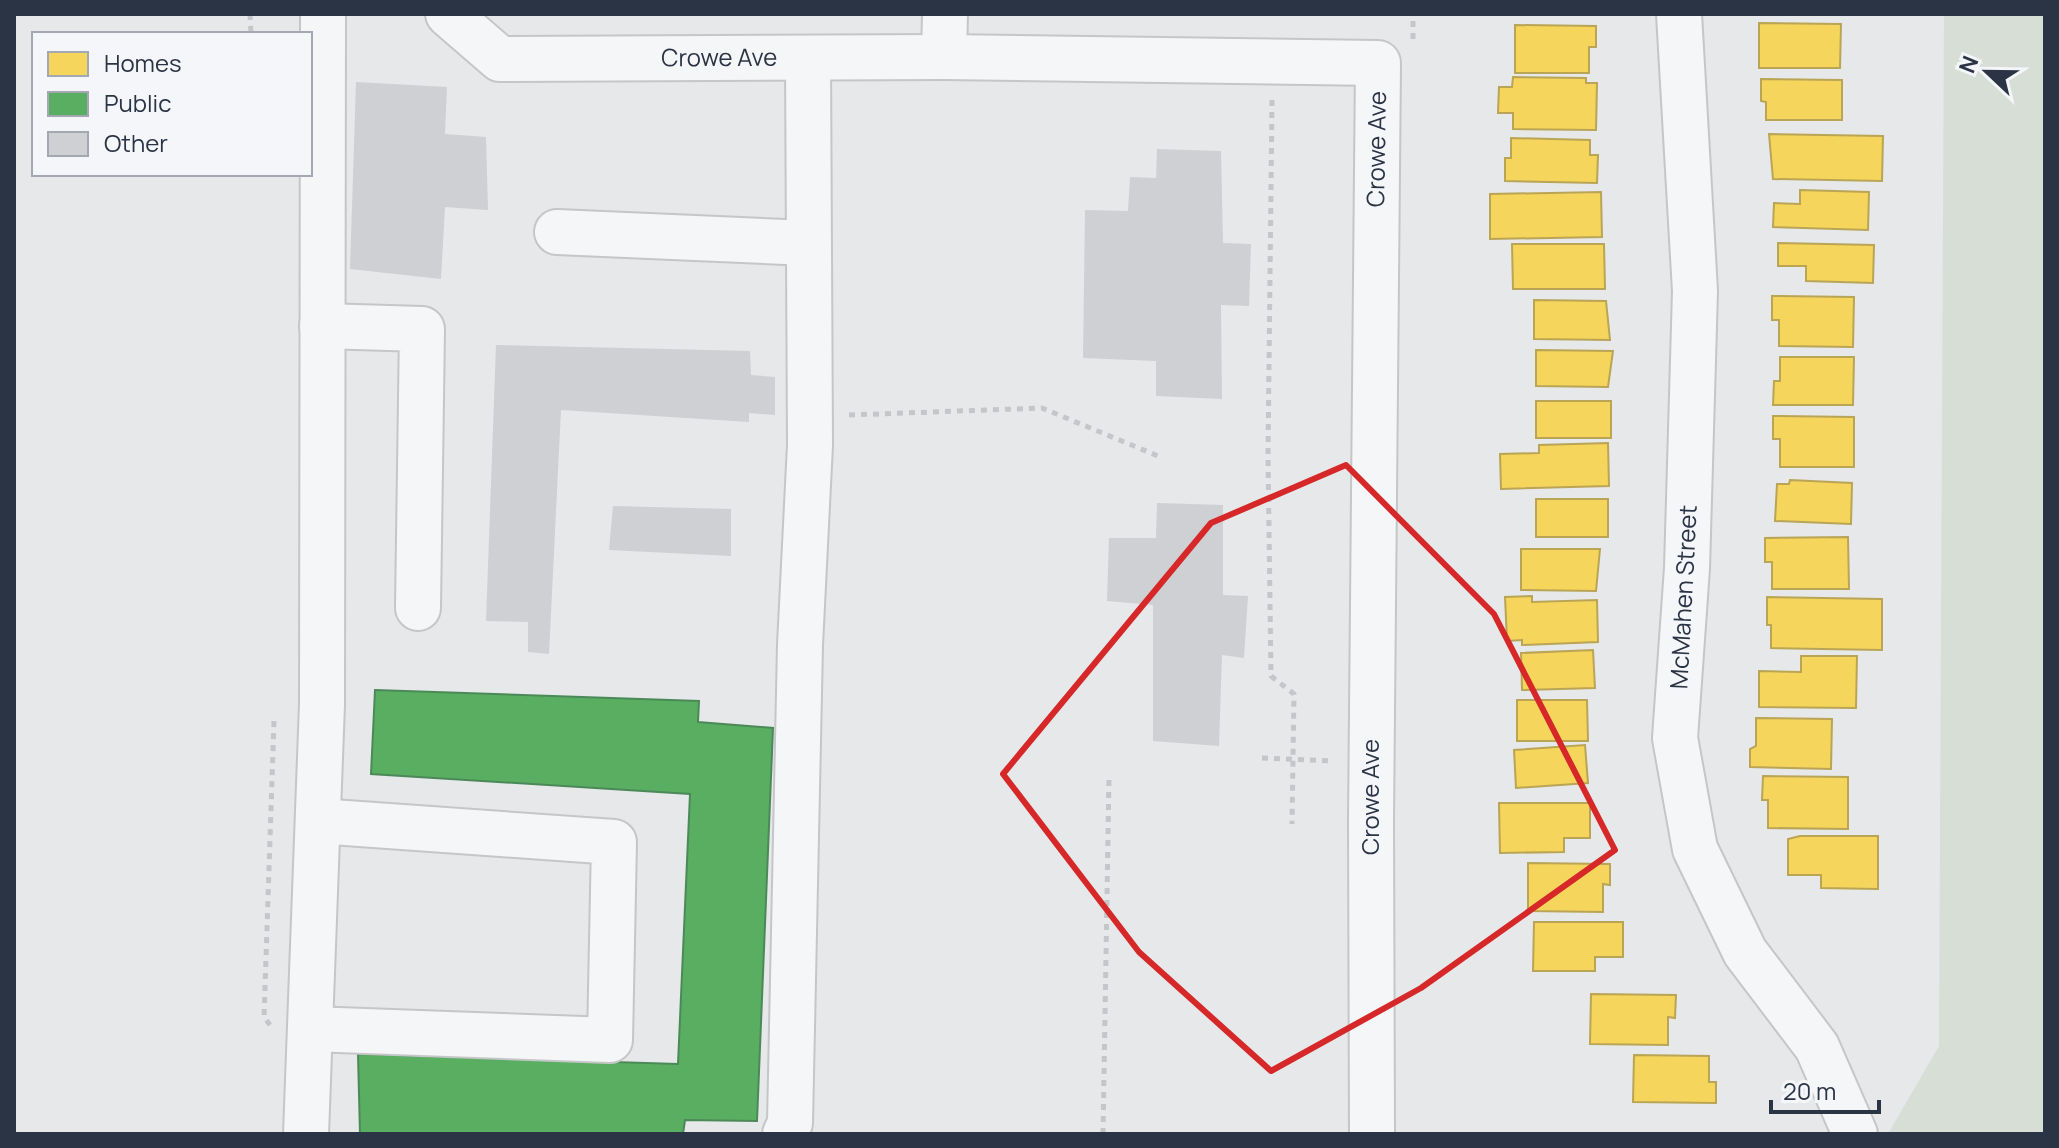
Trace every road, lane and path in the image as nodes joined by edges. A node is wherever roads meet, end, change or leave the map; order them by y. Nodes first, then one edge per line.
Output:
1 (323, 14) edge
2 (448, 14) edge
3 (945, 14) edge
4 (1413, 14) edge
5 (1679, 14) edge
6 (1413, 39) dead end
7 (944, 57) junction
8 (808, 58) junction
9 (1272, 62) junction
10 (557, 232) dead end
11 (808, 243) junction
12 (322, 326) junction
13 (808, 416) junction
14 (1163, 458) dead end
15 (418, 608) dead end
16 (274, 721) dead end
17 (1262, 758) dead end
18 (1293, 760) junction
19 (1333, 772) dead end
20 (1109, 778) dead end
21 (318, 821) junction
22 (1292, 824) dead end
23 (291, 1029) junction
24 (306, 1134) edge
25 (785, 1134) edge
26 (1103, 1134) edge
27 (1372, 1134) edge
28 (1855, 1134) edge

1 - 12 street
2 - 8 street, Crowe Ave
3 - 7 street
4 - 6 path
5 - 28 street, McMahen Street
7 - 8 street, Crowe Ave
7 - 9 street, Crowe Ave
8 - 11 street
9 - 18 path
9 - 27 street, Crowe Ave
10 - 11 street
11 - 13 street
12 - 15 street
12 - 21 street
13 - 14 path
13 - 25 street
16 - 23 path
17 - 18 path
18 - 19 path
18 - 22 path
20 - 26 path
21 - 23 street
21 - 23 street
23 - 24 street

